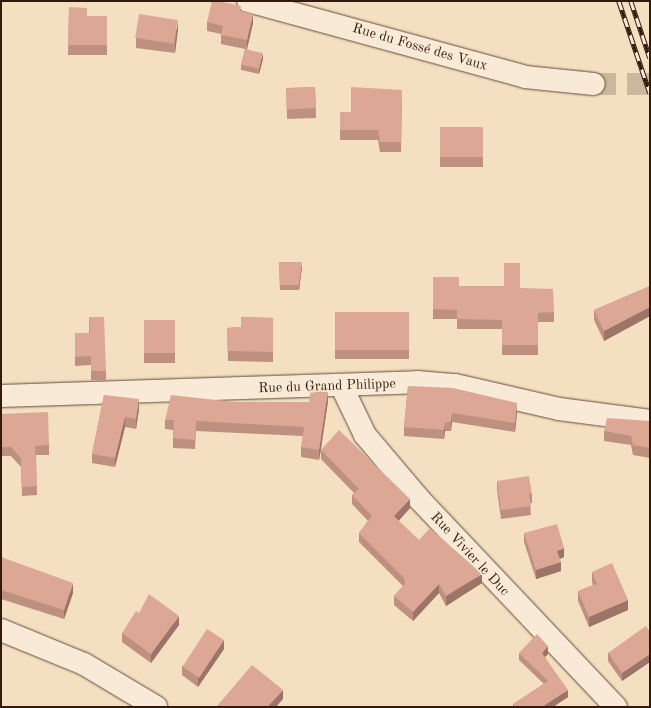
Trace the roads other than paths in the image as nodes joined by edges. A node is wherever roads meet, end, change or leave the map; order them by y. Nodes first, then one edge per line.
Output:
1 (248, 1) edge
2 (594, 84) tunnel mouth
3 (342, 387) junction
4 (1, 396) edge
5 (650, 421) edge
6 (1, 630) edge
7 (156, 707) edge
8 (616, 707) edge

1 - 2 street, Rue du Fossé des Vaux
3 - 4 street, Rue du Grand Philippe
3 - 5 street, Rue du Grand Philippe
3 - 8 street, Rue Vivier le Duc
6 - 7 street

